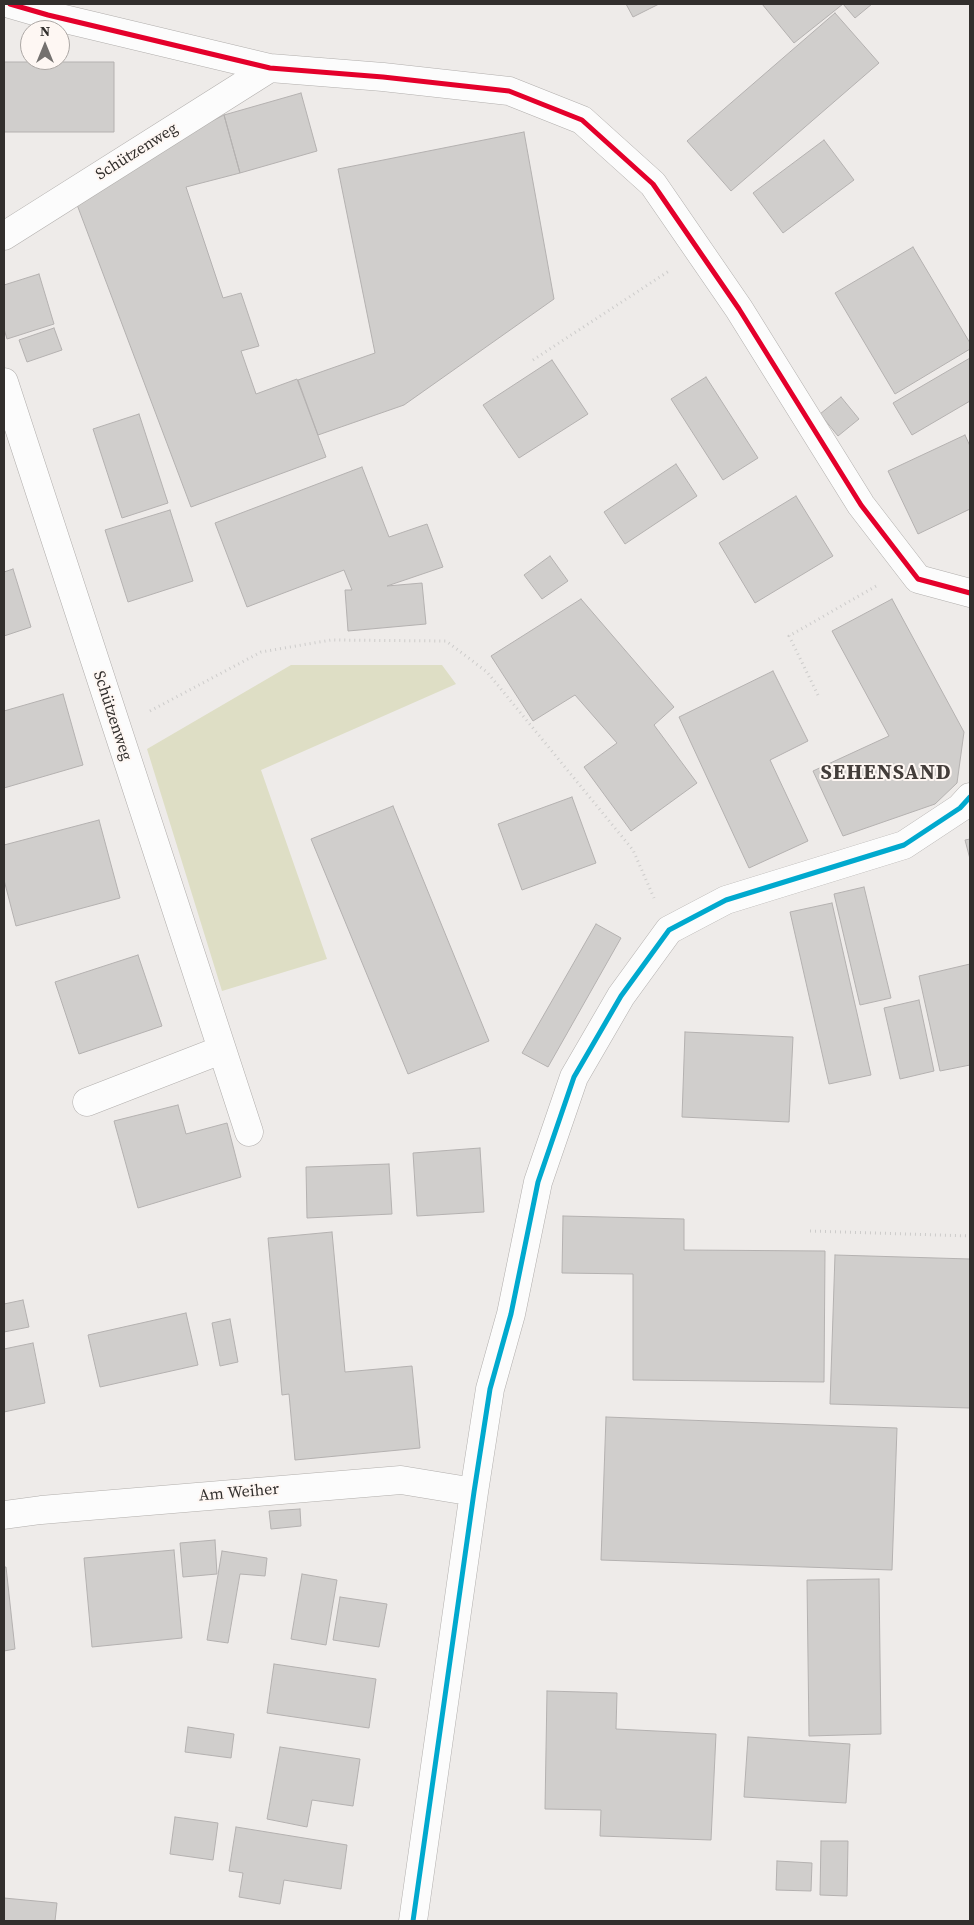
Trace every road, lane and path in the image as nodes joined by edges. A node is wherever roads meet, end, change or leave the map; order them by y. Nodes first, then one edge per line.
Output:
1 (10, 4) edge
2 (48, 9) edge
3 (270, 68) junction
4 (4, 236) edge
5 (699, 252) junction
6 (533, 360) dead end
7 (4, 382) edge
8 (909, 567) junction
9 (970, 593) edge
10 (818, 695) dead end
11 (116, 729) junction
12 (970, 797) edge
13 (669, 930) junction
14 (221, 1050) junction
15 (87, 1102) dead end
16 (249, 1132) dead end
17 (810, 1231) dead end
18 (970, 1236) edge
19 (474, 1492) junction
20 (4, 1514) edge
21 (414, 1921) edge

1 - 2 street
2 - 3 street
3 - 4 street, Schützenweg
3 - 5 street
5 - 6 path
5 - 8 street
7 - 11 street, Schützenweg
8 - 9 street
8 - 10 path
11 - 13 path
11 - 14 street, Schützenweg
12 - 13 street
13 - 19 street
14 - 15 street
14 - 16 street, Schützenweg
17 - 18 path
19 - 20 street, Am Weiher
19 - 21 street

